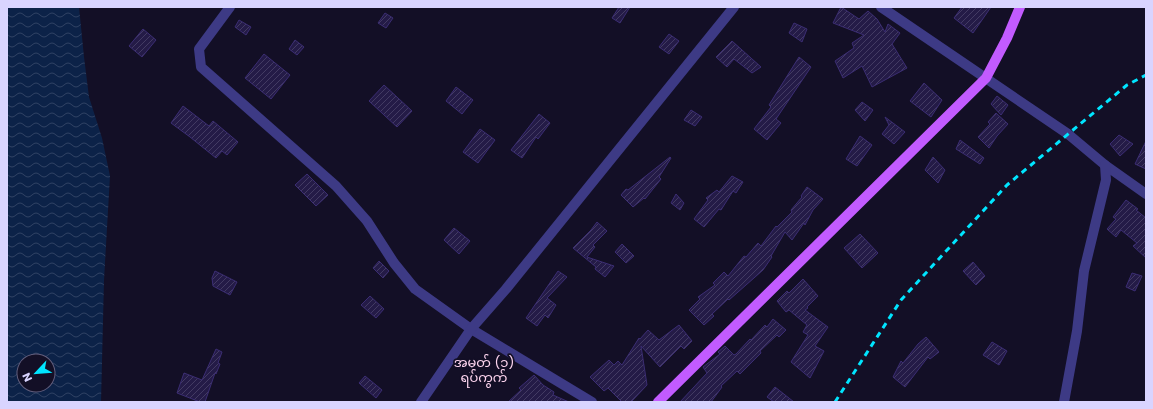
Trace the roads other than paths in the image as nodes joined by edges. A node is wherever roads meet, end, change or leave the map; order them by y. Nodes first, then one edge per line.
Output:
1 (230, 7) edge
2 (734, 7) edge
3 (881, 7) edge
4 (1020, 7) edge
5 (986, 78) junction
6 (1105, 165) junction
7 (1146, 194) edge
8 (472, 329) junction
9 (421, 402) edge
10 (592, 402) edge
11 (658, 402) edge
12 (1064, 402) edge

1 - 8 street
2 - 8 street
3 - 5 street
4 - 5 main road
5 - 6 street
5 - 11 main road
6 - 7 street
6 - 12 street
8 - 9 street
8 - 10 street

